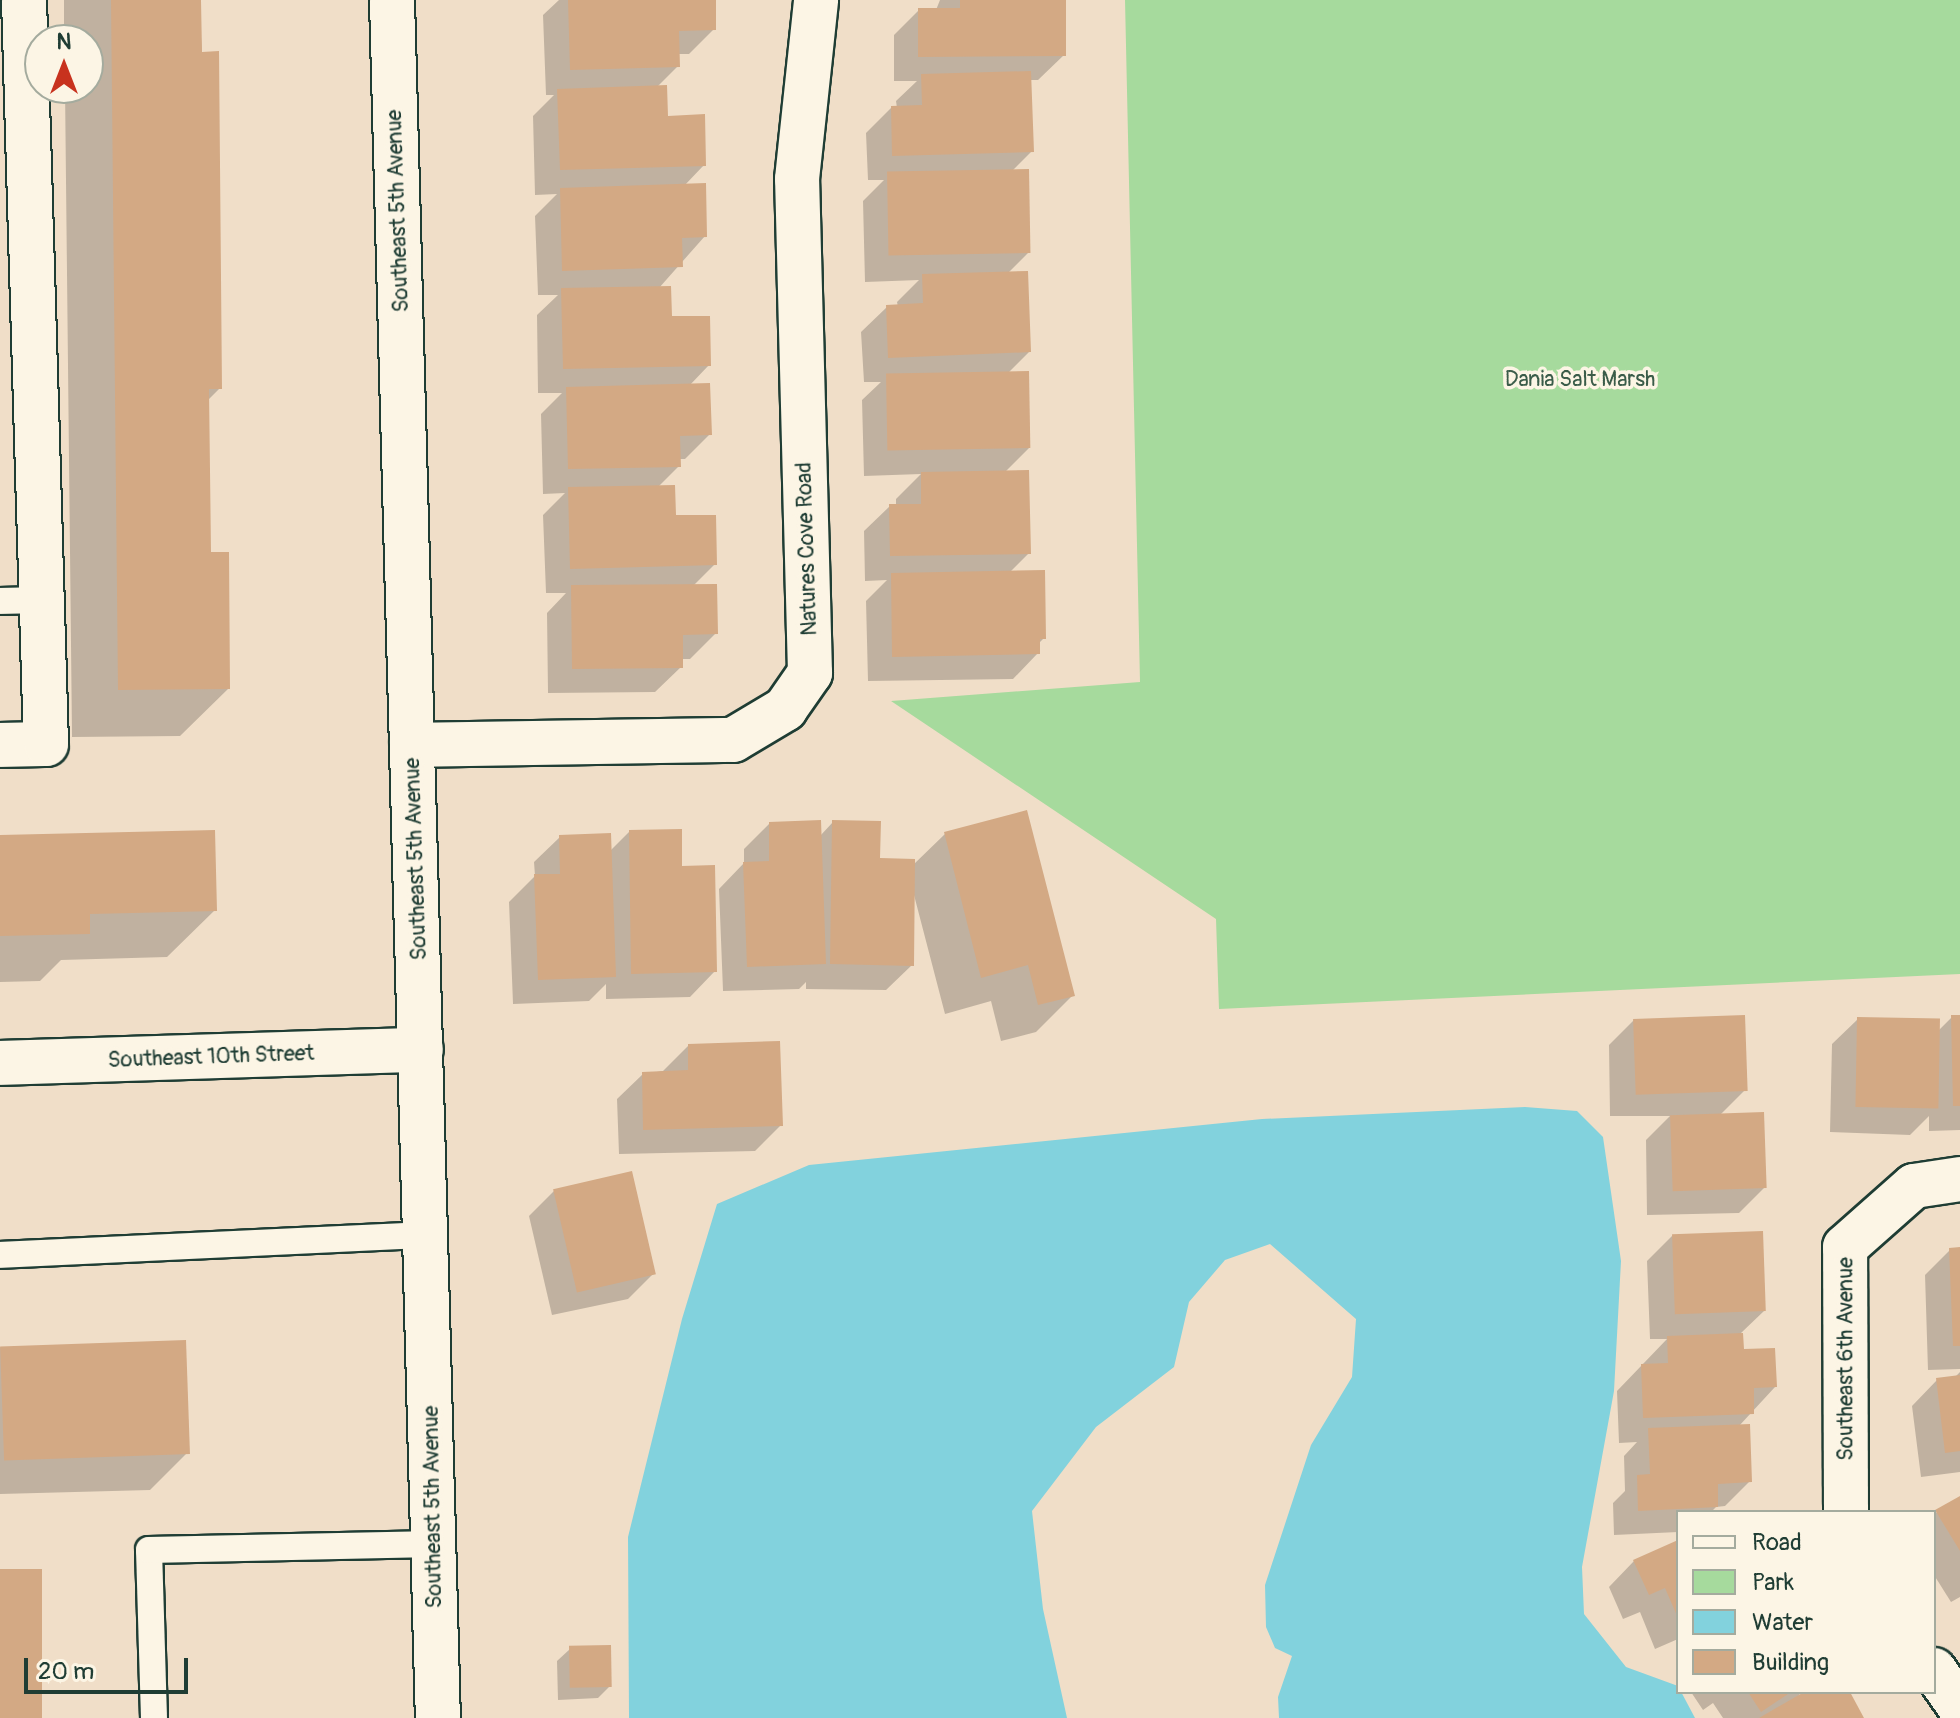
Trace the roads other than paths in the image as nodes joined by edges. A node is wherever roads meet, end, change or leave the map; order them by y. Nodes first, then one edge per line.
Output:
1 (24, 0) edge
2 (392, 0) edge
3 (816, 0) edge
4 (21, 600) edge
5 (0, 745) edge
6 (412, 745) junction
7 (421, 1050) junction
8 (0, 1063) edge
9 (1960, 1179) edge
10 (425, 1235) junction
11 (0, 1255) edge
12 (1846, 1510) edge
13 (434, 1544) junction
14 (1936, 1673) edge
15 (1960, 1707) edge
16 (154, 1718) edge
17 (438, 1718) edge

1 - 4 street
2 - 6 street, Southeast 5th Avenue
3 - 6 street, Natures Cove Road
4 - 5 street
6 - 7 street, Southeast 5th Avenue
7 - 8 street, Southeast 10th Street
7 - 10 street, Southeast 5th Avenue
9 - 12 street, Southeast 6th Avenue
10 - 11 lane
10 - 13 street, Southeast 5th Avenue
13 - 16 lane
13 - 17 street, Southeast 5th Avenue
14 - 15 street

